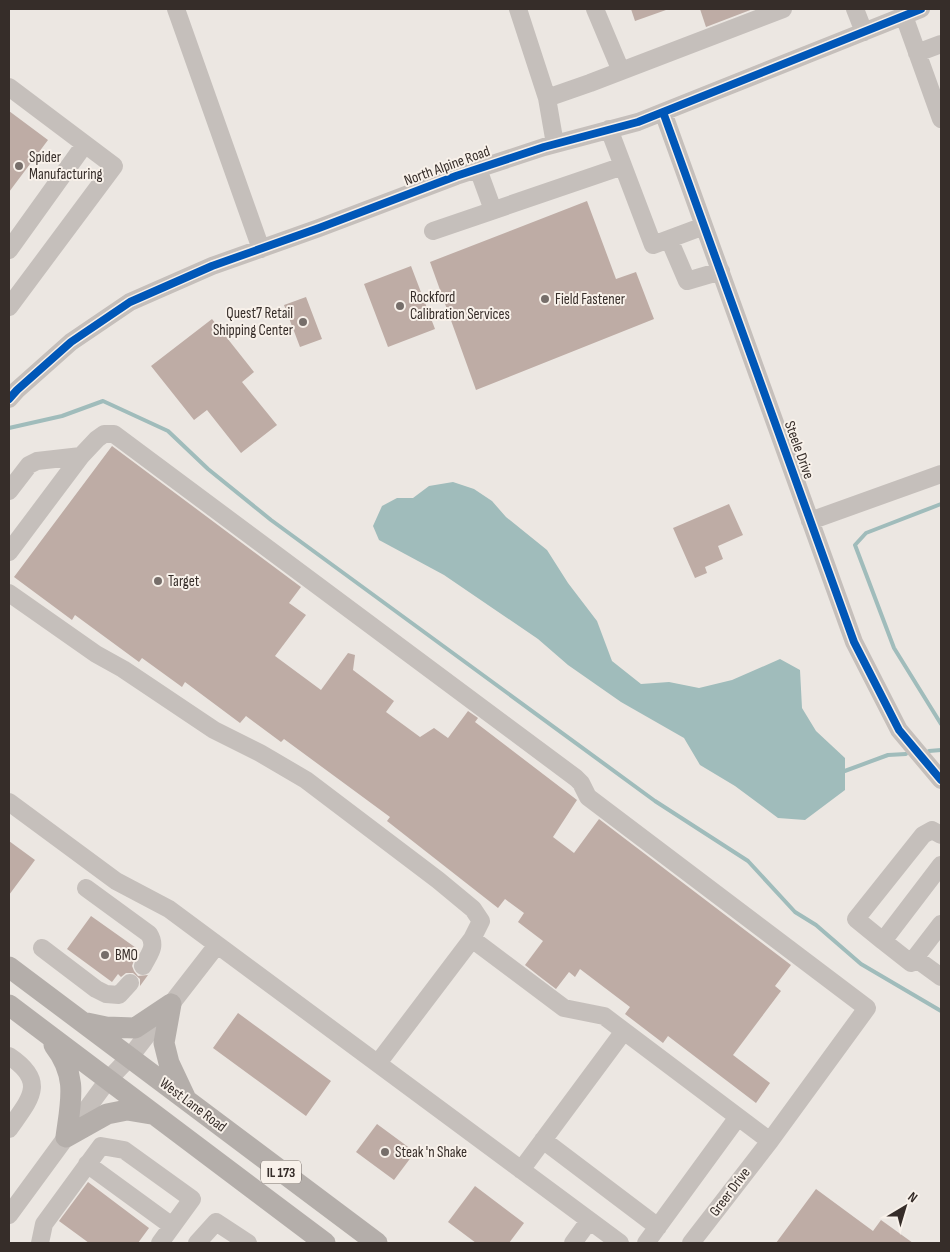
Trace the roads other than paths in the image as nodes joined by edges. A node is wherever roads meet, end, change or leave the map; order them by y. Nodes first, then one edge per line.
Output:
1 (176, 9) edge
2 (518, 9) edge
3 (595, 9) edge
4 (783, 9) edge
5 (855, 9) edge
6 (921, 9) edge
7 (904, 16) junction
8 (864, 32) junction
9 (941, 44) edge
10 (917, 53) junction
11 (621, 71) junction
12 (9, 87) edge
13 (546, 98) junction
14 (663, 112) junction
15 (941, 119) edge
16 (609, 129) junction
17 (85, 144) junction
18 (555, 144) junction
19 (623, 166) junction
20 (478, 169) junction
21 (493, 210) junction
22 (704, 226) junction
23 (433, 231) dead end
24 (669, 239) junction
25 (261, 249) junction
26 (9, 250) edge
27 (721, 271) junction
28 (9, 307) edge
29 (9, 399) edge
30 (81, 456) junction
31 (941, 474) edge
32 (9, 491) edge
33 (810, 521) junction
34 (9, 552) edge
35 (9, 593) edge
36 (941, 780) edge
37 (9, 802) edge
38 (941, 835) edge
39 (941, 865) edge
40 (86, 888) dead end
41 (941, 924) edge
42 (472, 939) junction
43 (883, 941) junction
44 (217, 945) junction
45 (42, 948) dead end
46 (915, 958) junction
47 (9, 966) edge
48 (143, 966) dead end
49 (941, 978) edge
50 (130, 983) dead end
51 (171, 1004) junction
52 (9, 1005) edge
53 (83, 1022) junction
54 (624, 1031) junction
55 (45, 1032) junction
56 (9, 1056) edge
57 (130, 1057) junction
58 (378, 1063) junction
59 (108, 1080) junction
60 (186, 1099) junction
61 (155, 1115) junction
62 (738, 1117) junction
63 (9, 1129) edge
64 (66, 1137) junction
65 (543, 1140) junction
66 (770, 1140) junction
67 (87, 1164) junction
68 (521, 1170) junction
69 (9, 1215) edge
70 (589, 1221) junction
71 (172, 1226) junction
72 (658, 1227) junction
73 (41, 1243) edge
74 (160, 1243) edge
75 (197, 1243) edge
76 (248, 1243) edge
77 (326, 1243) edge
78 (377, 1243) edge
79 (573, 1243) edge
80 (620, 1243) edge
81 (646, 1243) edge
82 (691, 1243) edge

1 - 25 street
2 - 13 street
3 - 11 street
4 - 11 street
5 - 8 street
6 - 7 street, North Alpine Road
7 - 8 street, North Alpine Road
7 - 10 street
8 - 14 street, North Alpine Road
9 - 10 street
10 - 15 street
11 - 13 street
12 - 17 street
13 - 18 street
14 - 16 street, North Alpine Road
14 - 22 street, Steele Drive
16 - 18 street, North Alpine Road
16 - 19 street
17 - 26 street
17 - 28 street
18 - 20 street, North Alpine Road
19 - 21 street
19 - 24 street
20 - 21 street
20 - 25 street, North Alpine Road
21 - 23 street
22 - 24 street
22 - 27 street, Steele Drive
24 - 27 street
25 - 29 street, North Alpine Road
27 - 33 street, Steele Drive
30 - 32 street
30 - 34 street
30 - 66 street, Greer Drive
31 - 33 street
33 - 36 street, Steele Drive
35 - 42 street
37 - 44 street
38 - 43 street
39 - 43 street
40 - 48 street
41 - 46 street
42 - 54 street
42 - 58 street
43 - 46 street
44 - 51 street
44 - 58 street
45 - 50 street
46 - 49 street
47 - 53 main road, West Lane Road / IL 173
51 - 53 main road
51 - 57 street
51 - 60 main road
52 - 55 main road, West Lane Road / IL 173
53 - 57 main road, West Lane Road / IL 173
54 - 62 street
54 - 65 street
55 - 59 main road, West Lane Road / IL 173
55 - 64 main road
56 - 63 street
57 - 59 street
57 - 60 main road, West Lane Road / IL 173
58 - 68 street
59 - 61 main road, West Lane Road / IL 173
59 - 64 street
60 - 78 main road, West Lane Road / IL 173
61 - 64 main road
61 - 77 main road, West Lane Road / IL 173
62 - 66 street
62 - 72 street
64 - 69 street
65 - 68 street
65 - 72 street
66 - 82 street, Greer Drive
67 - 71 street
67 - 71 street
67 - 73 street
68 - 70 street
70 - 79 street
70 - 80 street
71 - 74 street
72 - 81 street
75 - 76 street

